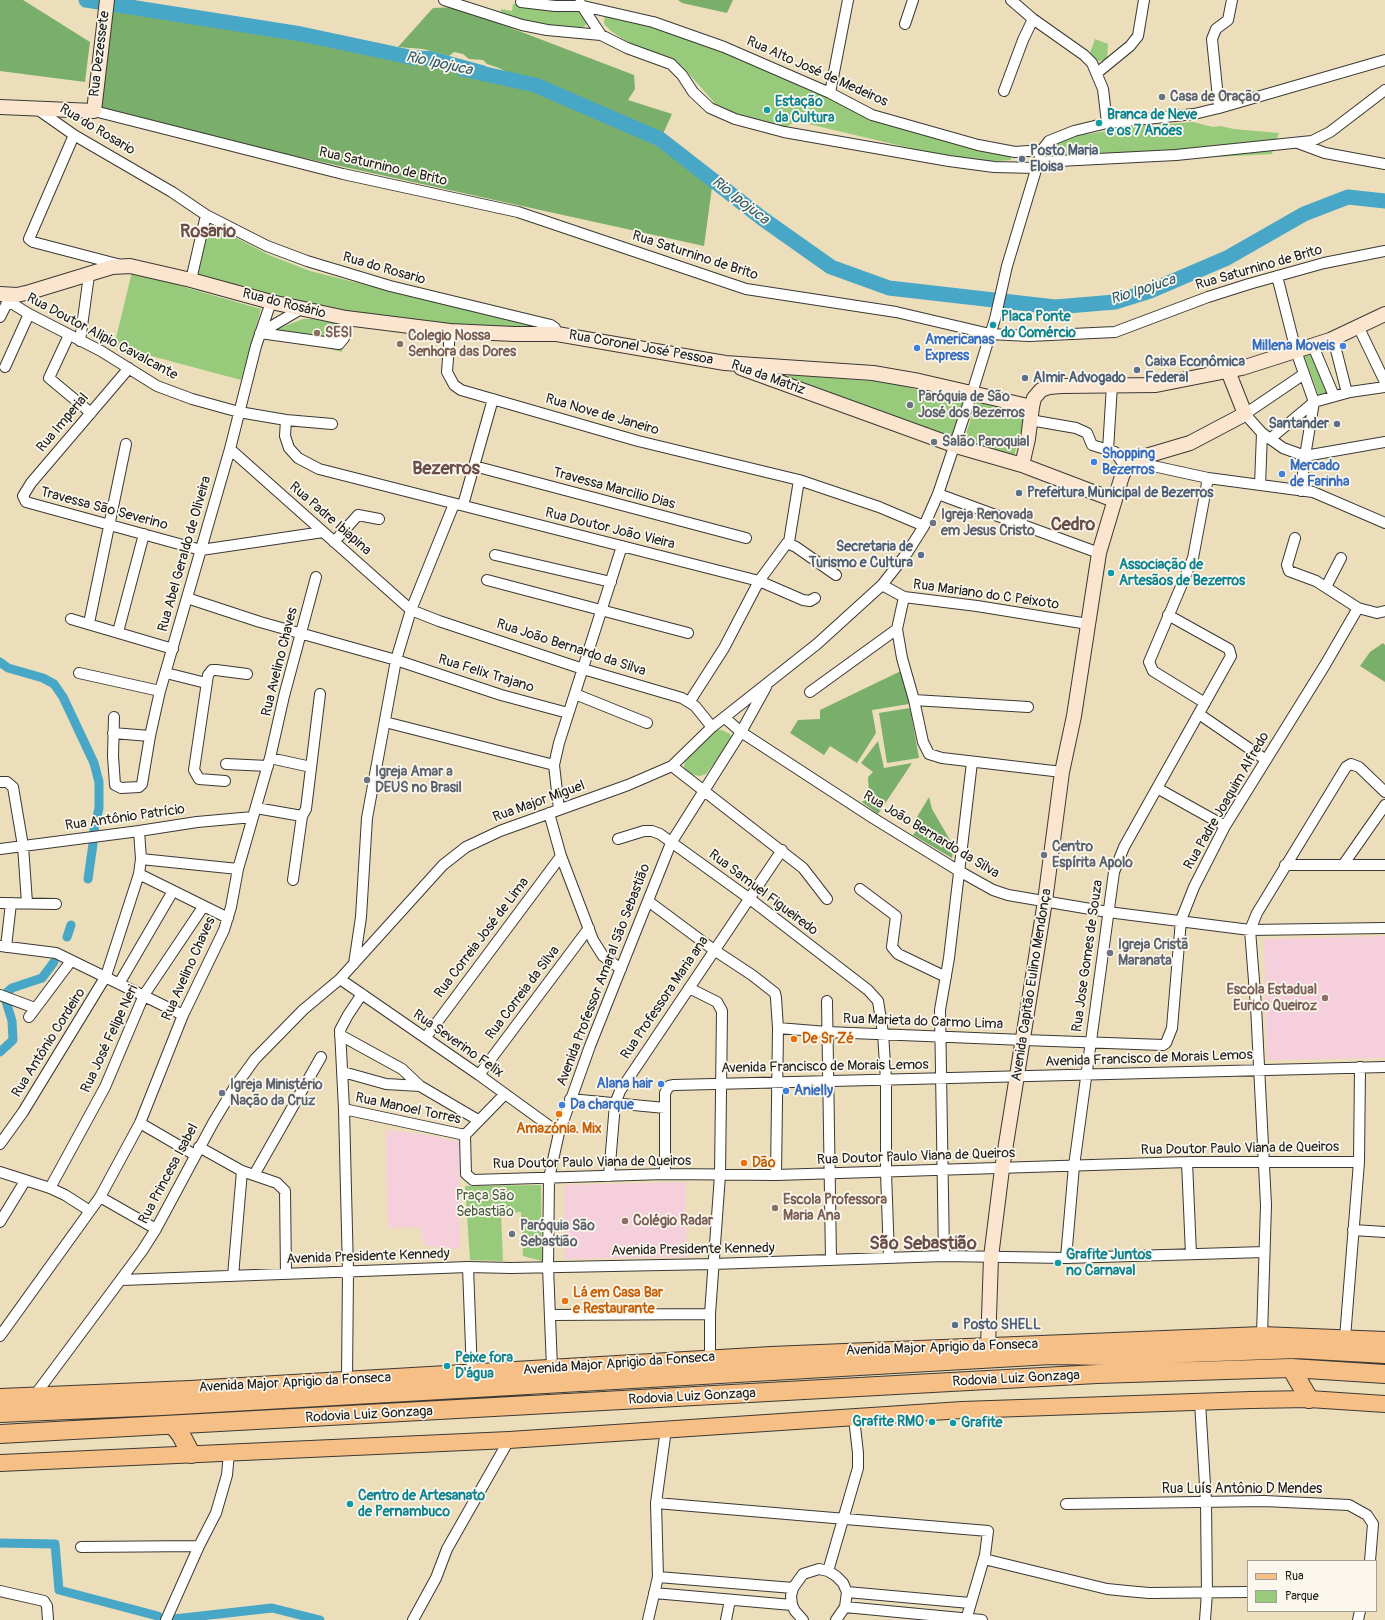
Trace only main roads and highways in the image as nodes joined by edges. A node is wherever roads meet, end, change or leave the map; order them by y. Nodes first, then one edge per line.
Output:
1 (107, 0) edge
2 (0, 107) edge
3 (4, 296) edge
4 (1385, 314) edge
5 (557, 334) joint
6 (725, 362) junction
7 (1228, 371) junction
8 (1031, 414) junction
9 (1022, 464) junction
10 (1114, 500) junction
11 (1385, 1340) edge
12 (988, 1347) junction
13 (1385, 1354) edge
14 (1291, 1368) junction
15 (1385, 1374) edge
16 (0, 1397) edge
17 (1309, 1399) junction
18 (1385, 1404) edge
19 (0, 1413) edge
20 (174, 1426) junction
21 (0, 1434) edge
22 (191, 1454) junction
23 (0, 1463) edge

1 - 2 main road, Rua Dezessete
3 - 5 main road, Rua do Rosário
4 - 7 main road
5 - 6 main road, Rua Coronel José Pessoa
6 - 8 main road, Rua da Matriz
6 - 9 main road, Rua da Matriz
7 - 8 main road
7 - 10 main road, Avenida Capitão Eulino Mendonça
8 - 9 main road
9 - 10 main road, Rua da Matriz
10 - 12 main road, Avenida Capitão Eulino Mendonça
11 - 12 main road, Avenida Major Aprigio da Fonseca
12 - 16 main road, Avenida Major Aprigio da Fonseca
13 - 19 highway, Rodovia Luiz Gonzaga
14 - 15 highway, Rodovia Luiz Gonzaga
14 - 17 highway
14 - 20 highway, Rodovia Luiz Gonzaga
17 - 18 main road
17 - 22 main road
20 - 21 highway, Rodovia Luiz Gonzaga
20 - 22 highway
22 - 23 main road

